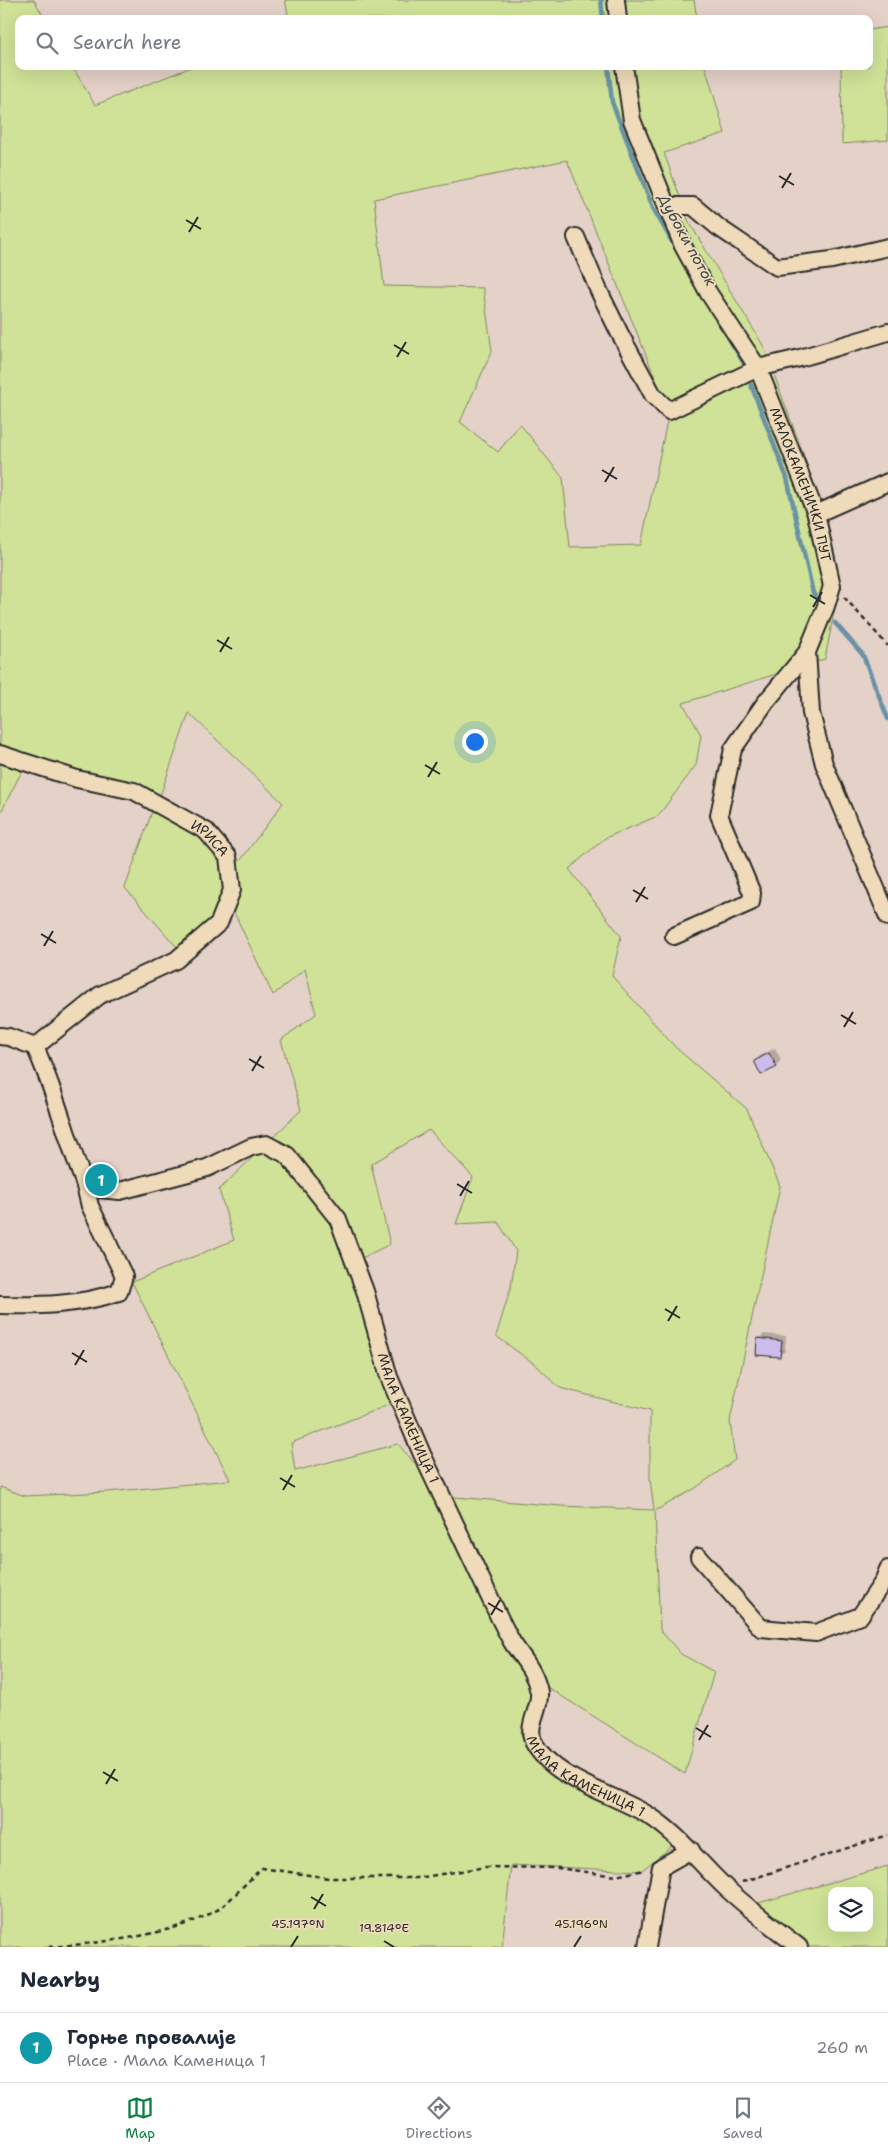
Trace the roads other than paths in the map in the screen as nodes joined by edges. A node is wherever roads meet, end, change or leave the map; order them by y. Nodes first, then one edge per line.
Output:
1 (616, 0) edge
2 (618, 15) edge
3 (625, 70) edge
4 (667, 206) junction
5 (576, 236) dead end
6 (888, 247) edge
7 (888, 332) edge
8 (758, 368) junction
9 (888, 482) edge
10 (816, 514) junction
11 (806, 652) junction
12 (0, 754) edge
13 (888, 917) edge
14 (674, 936) dead end
15 (0, 1036) edge
16 (35, 1047) junction
17 (84, 1182) junction
18 (0, 1305) edge
19 (699, 1556) dead end
20 (888, 1569) edge
21 (691, 1850) junction
22 (796, 1945) edge
23 (647, 1947) edge

1 - 2 street
3 - 4 street, МАЛОКАМЕНИЧКИ ПУТ
4 - 6 street
4 - 8 street, МАЛОКАМЕНИЧКИ ПУТ
5 - 8 street
7 - 8 street
8 - 10 street, МАЛОКАМЕНИЧКИ ПУТ
9 - 10 street
10 - 11 street, МАЛОКАМЕНИЧКИ ПУТ
11 - 13 street
11 - 14 street
12 - 16 street, ИРИСА
15 - 16 street
16 - 17 street
17 - 18 street
17 - 21 street, МАЛА КАМЕНИЦА 1
19 - 20 street
21 - 22 street, МАЛА КАМЕНИЦА 1
21 - 23 street

